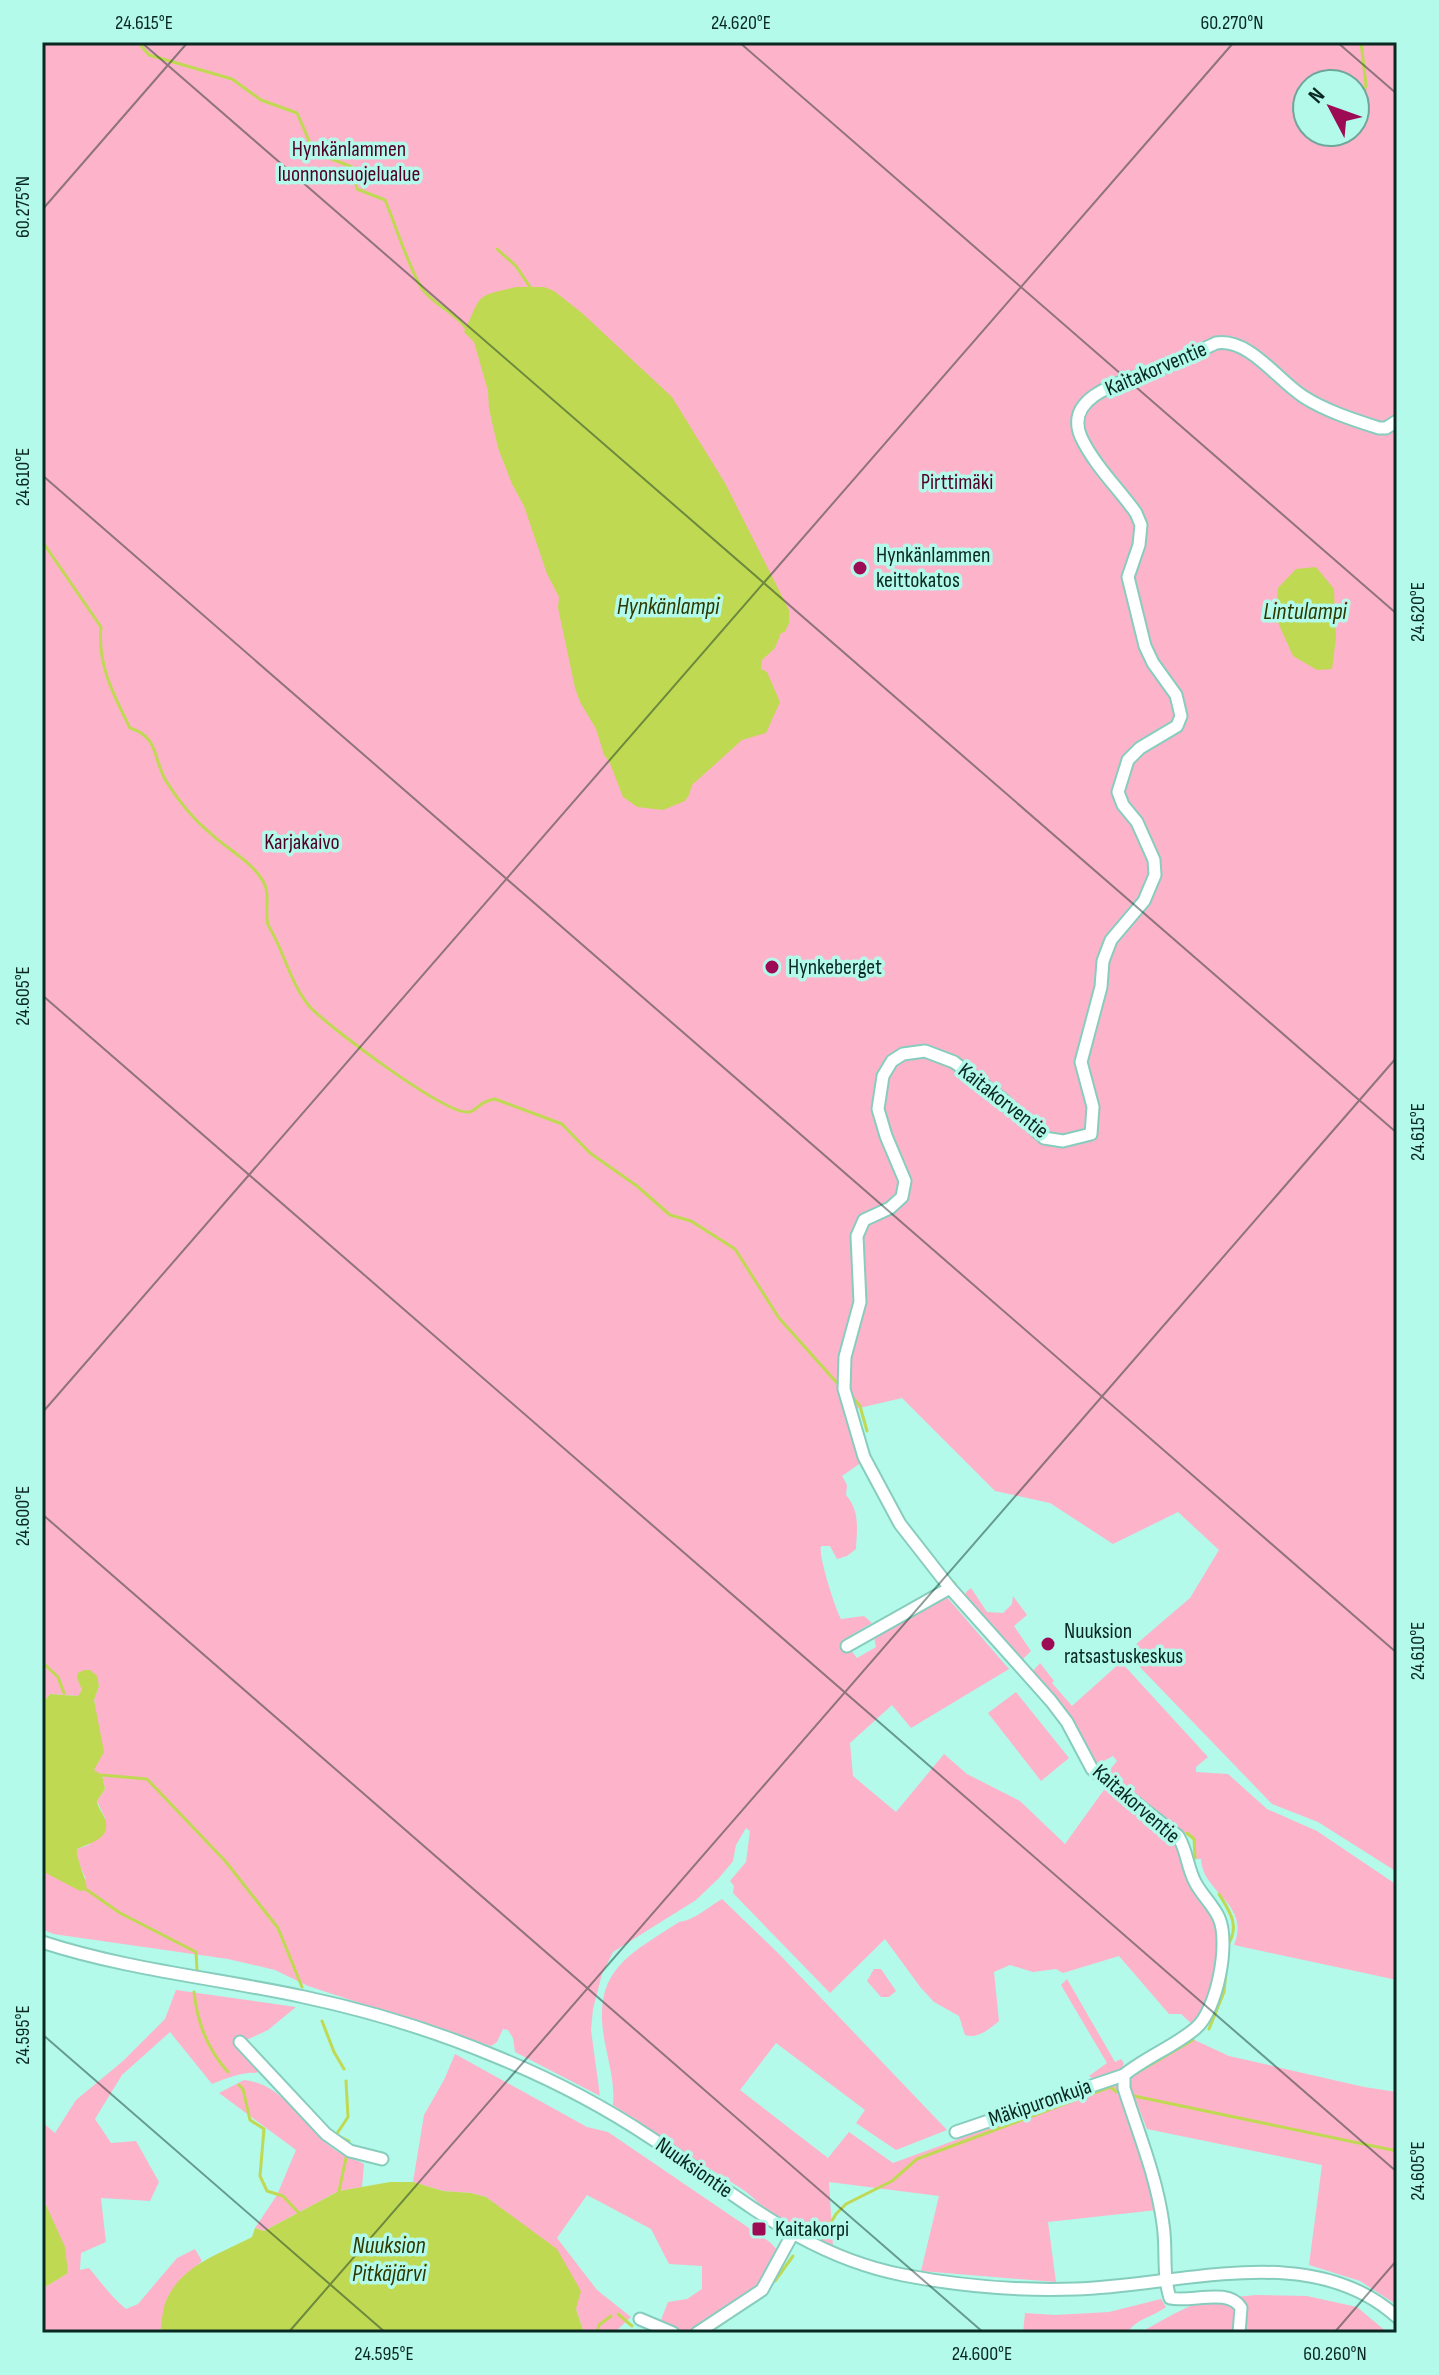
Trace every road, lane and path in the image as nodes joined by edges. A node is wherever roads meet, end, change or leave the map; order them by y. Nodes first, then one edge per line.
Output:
1 (1397, 421) edge
2 (950, 1588) junction
3 (847, 1646) dead end
4 (42, 1942) edge
5 (240, 2042) dead end
6 (1124, 2075) junction
7 (956, 2132) dead end
8 (382, 2159) dead end
9 (792, 2235) junction
10 (1166, 2281) junction
11 (1397, 2317) edge
12 (640, 2319) dead end
13 (673, 2333) edge
14 (697, 2333) edge
15 (1239, 2333) edge

1 - 2 street, Kaitakorventie
2 - 3 street
2 - 6 street, Kaitakorventie
4 - 9 street, Nuuksiontie
5 - 8 street
6 - 7 street, Mäkipuronkuja
6 - 10 street
9 - 10 street, Nuuksiontie
9 - 14 street
10 - 11 street, Nuuksiontie
10 - 15 street
12 - 13 street

